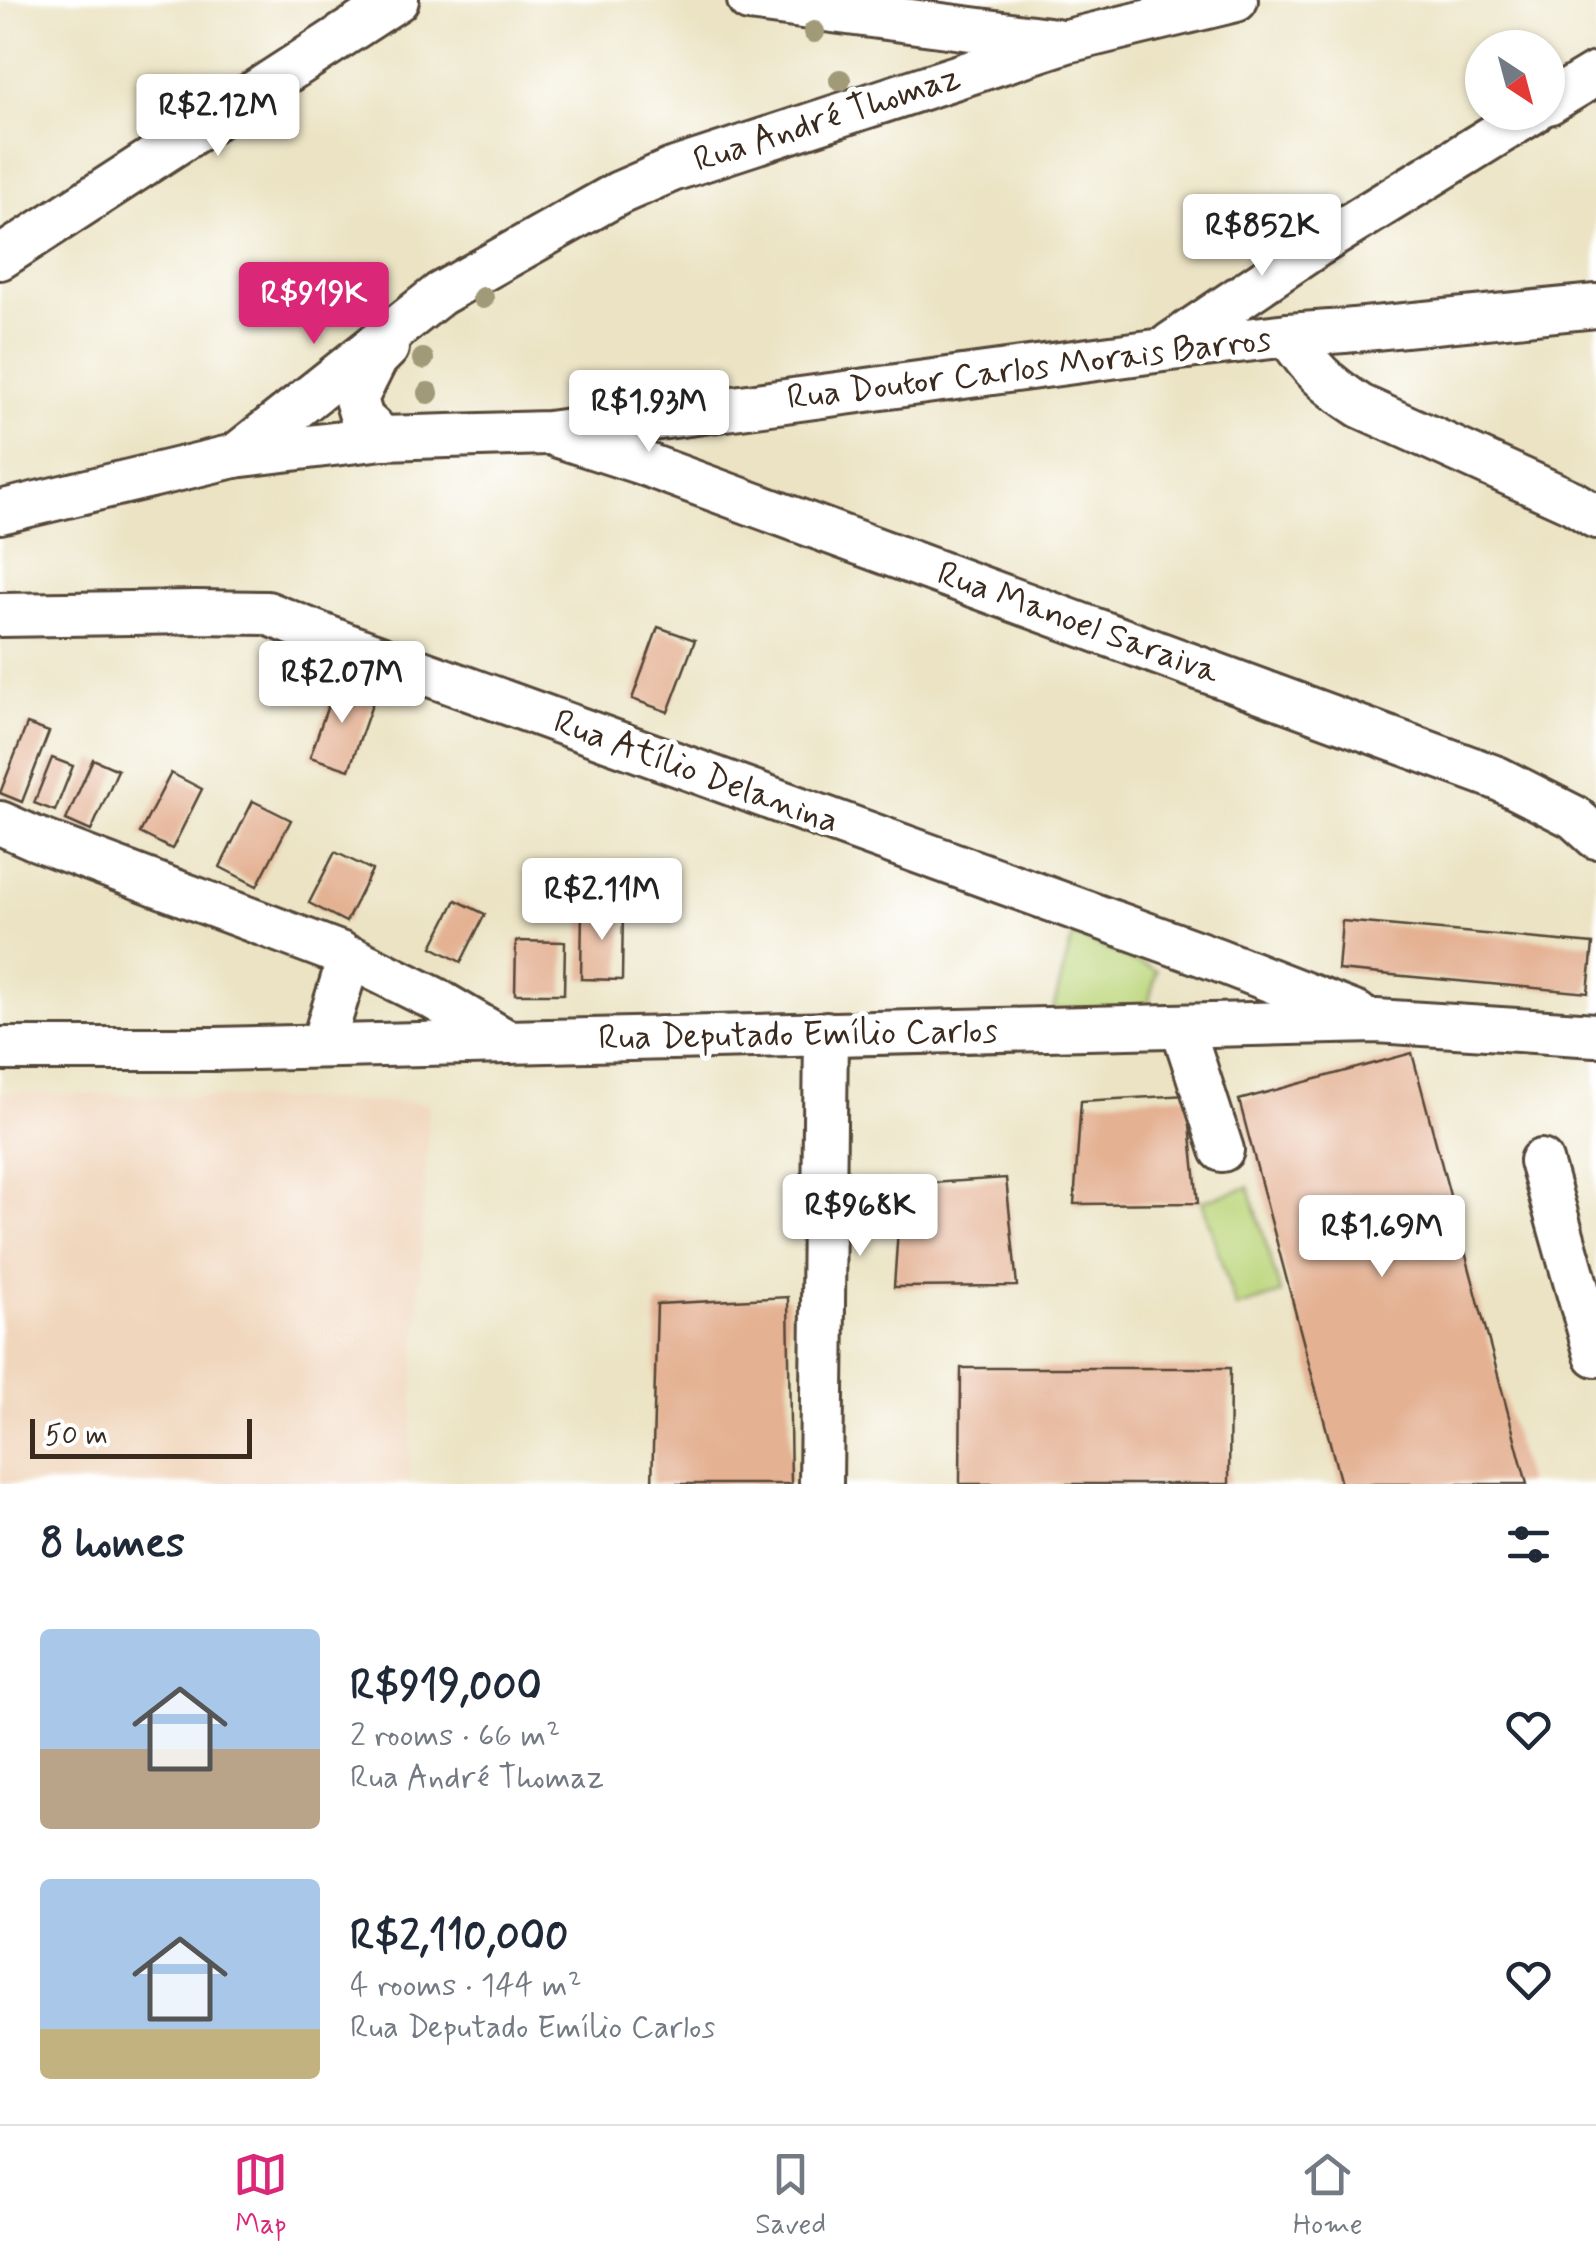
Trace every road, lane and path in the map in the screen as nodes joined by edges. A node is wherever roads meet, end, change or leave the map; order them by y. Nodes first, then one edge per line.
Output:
1 (397, 0) edge
2 (749, 0) edge
3 (1236, 0) edge
4 (1067, 41) junction
5 (1596, 74) edge
6 (1565, 93) edge
7 (1504, 130) edge
8 (1316, 246) junction
9 (0, 258) edge
10 (440, 294) junction
11 (1596, 306) edge
12 (1288, 335) junction
13 (1163, 350) junction
14 (548, 432) junction
15 (383, 438) junction
16 (234, 456) junction
17 (0, 512) edge
18 (1596, 517) edge
19 (0, 616) edge
20 (0, 823) edge
21 (1596, 837) edge
22 (346, 959) junction
23 (1218, 960) junction
24 (1376, 1021) junction
25 (1198, 1026) junction
26 (826, 1034) junction
27 (1596, 1035) edge
28 (508, 1042) junction
29 (322, 1046) junction
30 (0, 1049) edge
31 (1222, 1150) dead end
32 (1541, 1161) dead end
33 (1596, 1355) edge
34 (821, 1484) edge

1 - 9 street
2 - 4 street
3 - 4 street, Rua André Thomaz
4 - 10 street, Rua André Thomaz
5 - 6 street
7 - 8 street
8 - 12 street, Rua Doutor Carlos Morais Barros
8 - 13 street
10 - 15 street, Rua André Thomaz
10 - 16 street, Rua André Thomaz
11 - 12 street, Rua Doutor Carlos Morais Barros
12 - 13 street, Rua Doutor Carlos Morais Barros
12 - 18 street
13 - 14 street, Rua Doutor Carlos Morais Barros
14 - 15 street, Rua Doutor Carlos Morais Barros
14 - 21 street, Rua Manoel Saraiva
15 - 16 street, Rua Doutor Carlos Morais Barros
16 - 17 street, Rua Doutor Carlos Morais Barros
19 - 23 street, Rua Atílio Delanina
20 - 22 street
22 - 28 street
22 - 29 street
23 - 24 street, Rua Atílio Delanina
23 - 25 street
24 - 25 street, Rua Deputado Emílio Carlos
24 - 27 street, Rua Deputado Emílio Carlos
25 - 26 street, Rua Deputado Emílio Carlos
25 - 31 street
26 - 28 street, Rua Deputado Emílio Carlos
26 - 34 street
28 - 29 street, Rua Deputado Emílio Carlos
29 - 30 street, Rua Deputado Emílio Carlos
32 - 33 street

